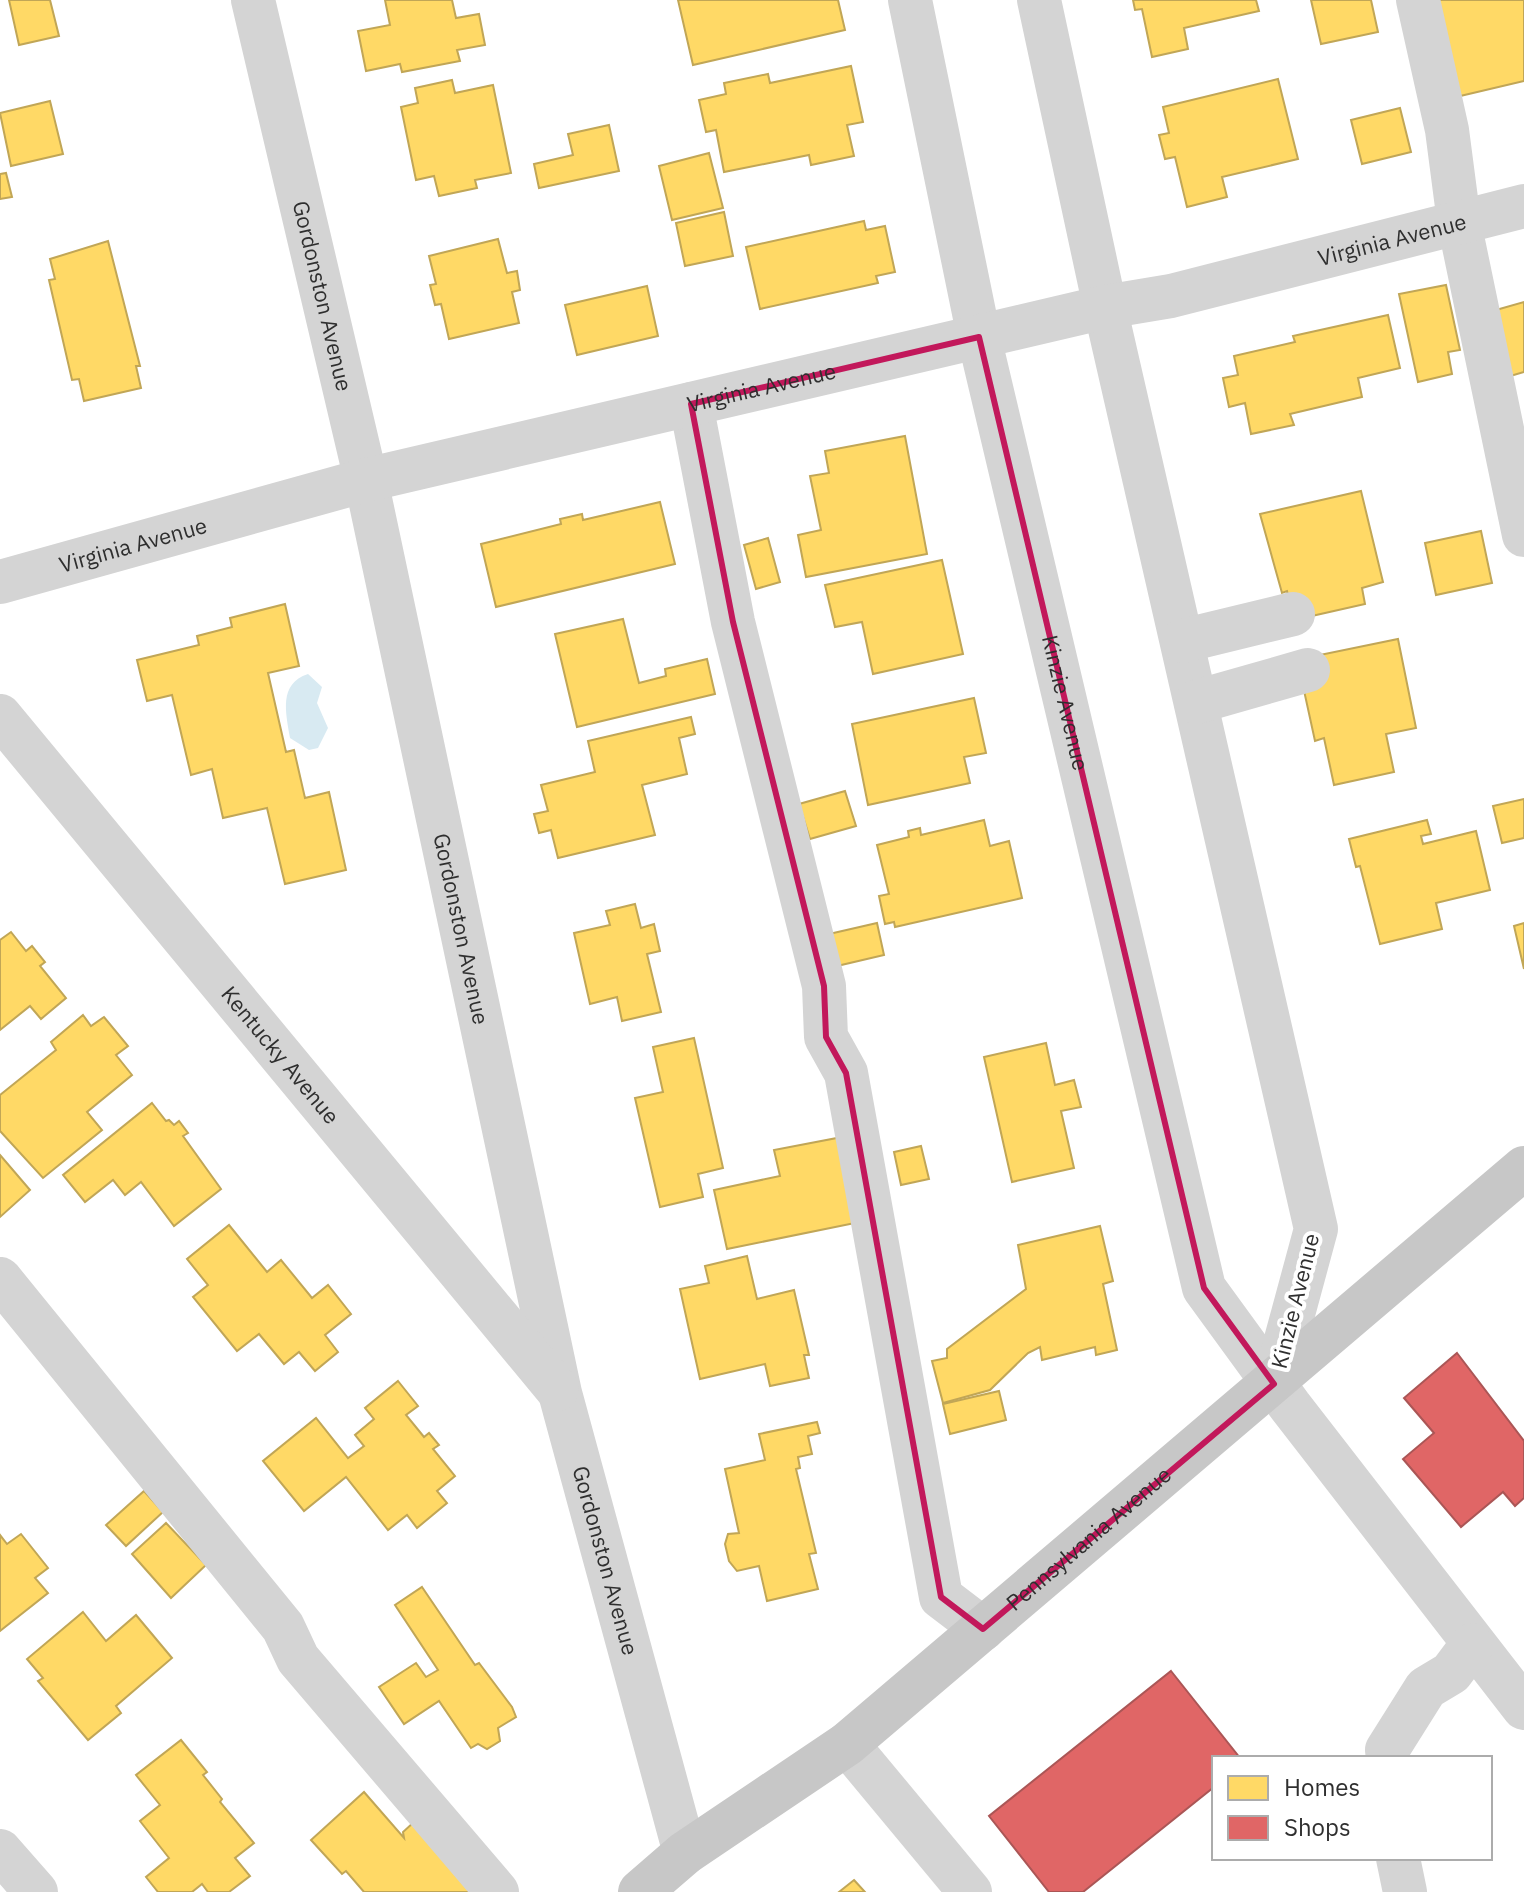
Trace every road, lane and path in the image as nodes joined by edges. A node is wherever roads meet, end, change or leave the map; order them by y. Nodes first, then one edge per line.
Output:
1 (253, 0) edge
2 (910, 0) edge
3 (1039, 0) edge
4 (1418, 0) edge
5 (1524, 206) edge
6 (1459, 222) junction
7 (1105, 307) junction
8 (979, 337) junction
9 (691, 404) junction
10 (366, 480) junction
11 (1524, 535) edge
12 (0, 582) edge
13 (1293, 614) dead end
14 (1182, 641) junction
15 (1308, 670) dead end
16 (1196, 702) junction
17 (0, 716) edge
18 (1524, 1168) edge
19 (0, 1279) edge
20 (1274, 1384) junction
21 (560, 1393) junction
22 (983, 1629) junction
23 (1472, 1645) junction
24 (1524, 1708) edge
25 (847, 1744) junction
26 (1388, 1756) edge
27 (0, 1851) edge
28 (685, 1853) junction
29 (1398, 1860) edge
30 (36, 1892) edge
31 (497, 1892) edge
32 (640, 1892) edge
33 (970, 1892) edge
34 (1405, 1892) edge

1 - 10 street, Gordonston Avenue
2 - 8 street, Kinzie Avenue
3 - 7 street, Kinzie Avenue
4 - 6 street
5 - 6 street, Virginia Avenue
6 - 7 street, Virginia Avenue
6 - 11 street
7 - 8 street, Virginia Avenue
7 - 14 street, Kinzie Avenue
8 - 9 street, Virginia Avenue
8 - 20 street, Kinzie Avenue
9 - 10 street, Virginia Avenue
9 - 22 street
10 - 12 street, Virginia Avenue
10 - 21 street, Gordonston Avenue
13 - 14 street
14 - 16 street, Kinzie Avenue
15 - 16 street
16 - 20 street, Kinzie Avenue
17 - 21 street, Kentucky Avenue
18 - 20 main road, Pennsylvania Avenue
19 - 31 street
20 - 22 main road, Pennsylvania Avenue
20 - 23 street, Kinzie Avenue
21 - 28 street, Gordonston Avenue
22 - 25 main road, Pennsylvania Avenue
23 - 24 street, Kinzie Avenue
23 - 26 street
25 - 28 main road, Pennsylvania Avenue
25 - 33 street
27 - 30 street
28 - 32 main road, Pennsylvania Avenue
29 - 34 street

